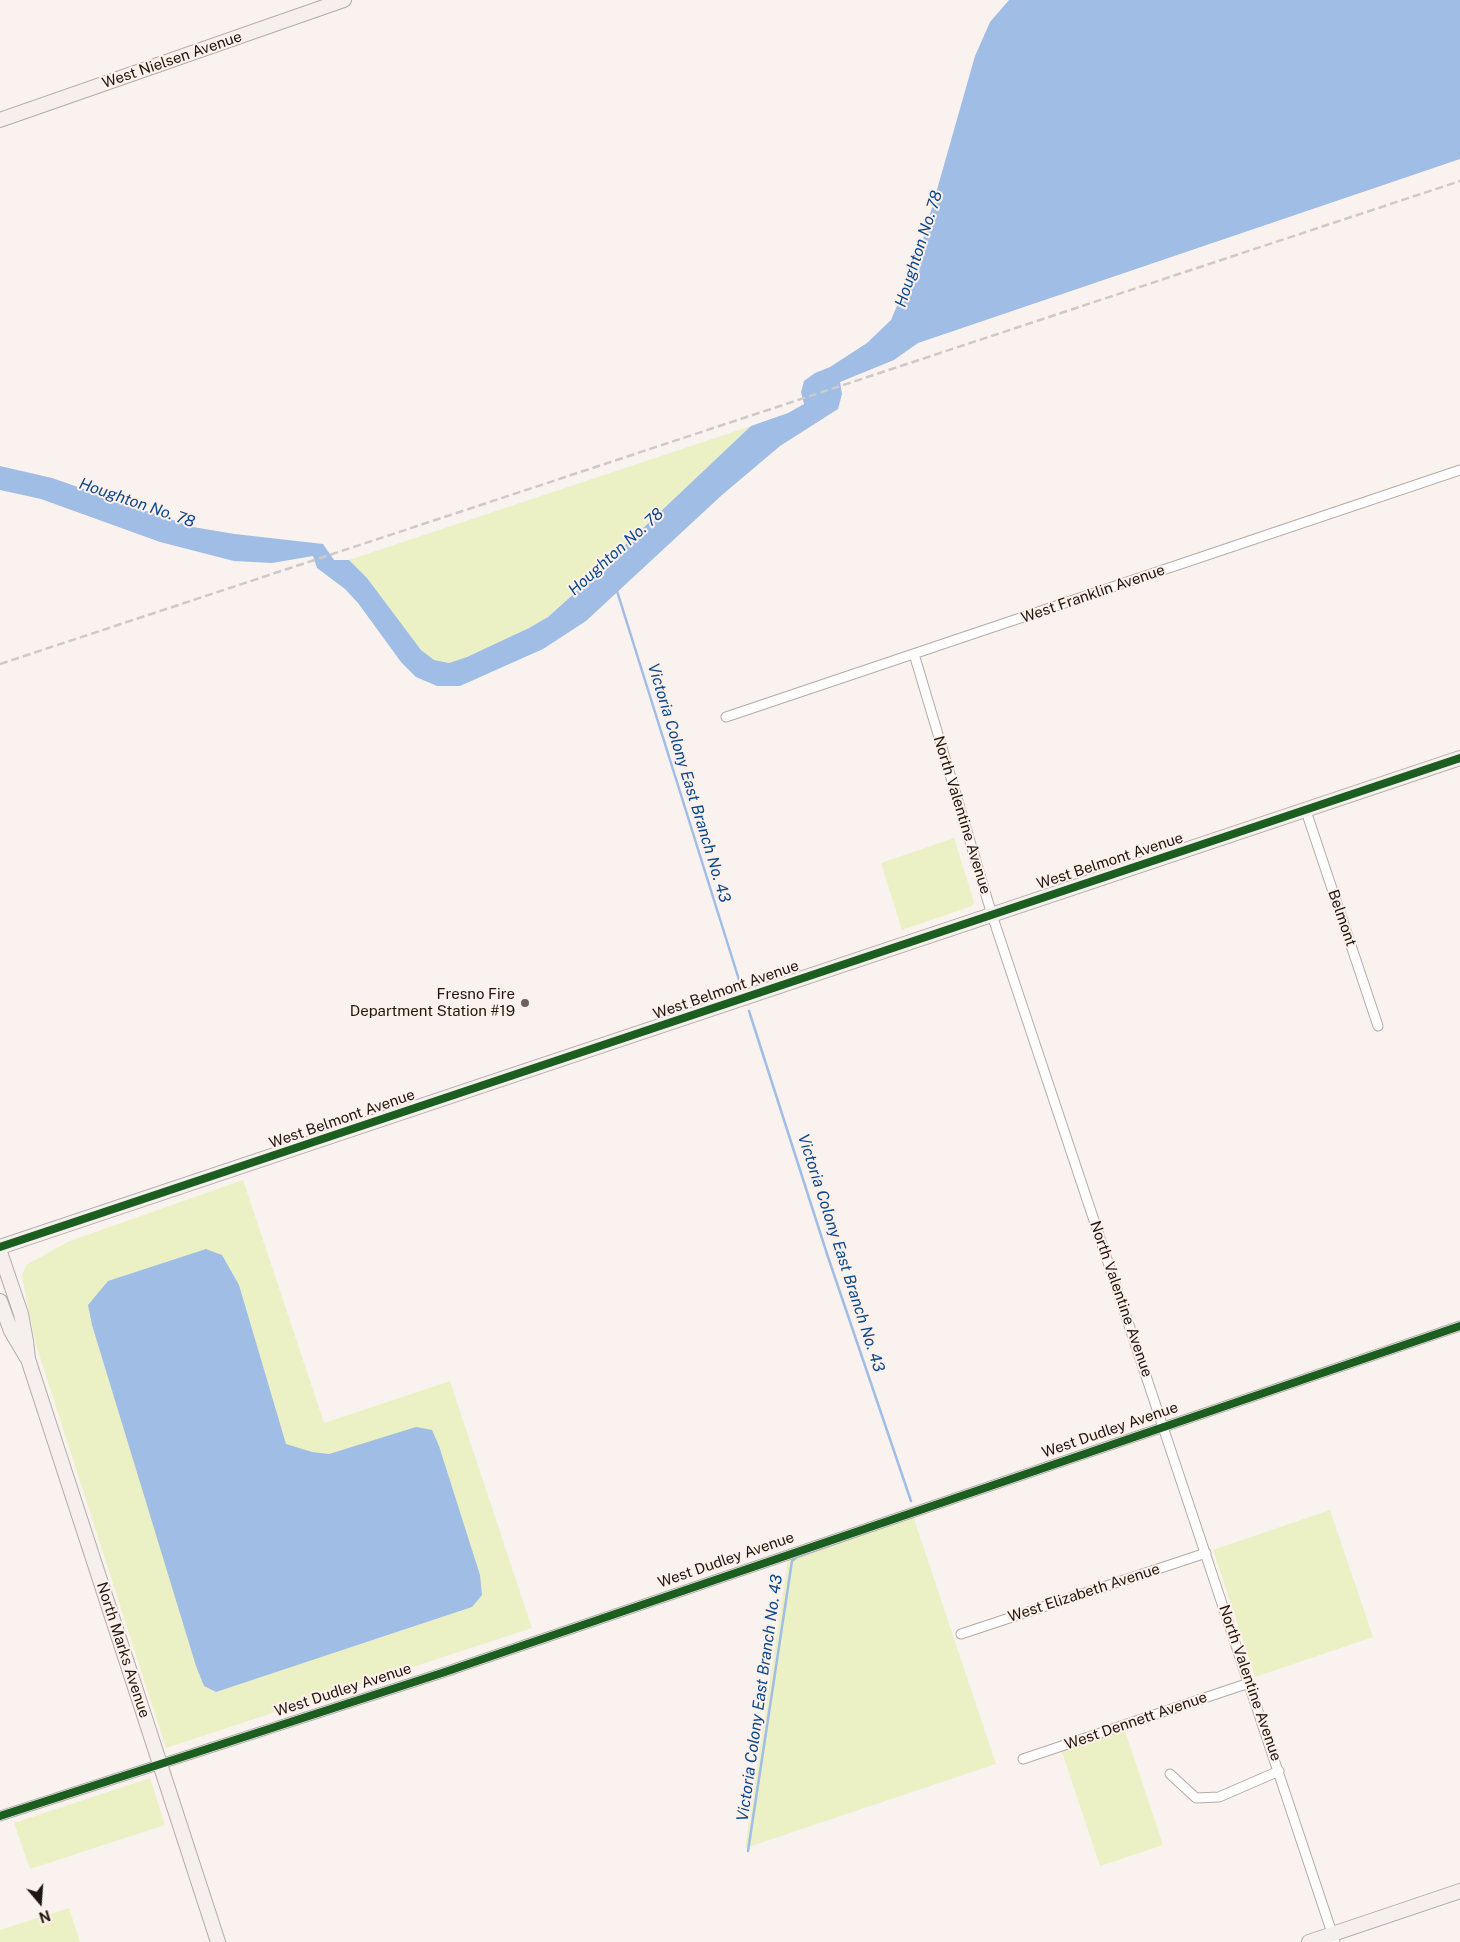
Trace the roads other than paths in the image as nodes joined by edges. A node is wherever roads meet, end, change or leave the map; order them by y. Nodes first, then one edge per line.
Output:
1 (344, 0) edge
2 (0, 120) edge
3 (1460, 470) edge
4 (914, 654) junction
5 (726, 717) dead end
6 (1460, 758) edge
7 (1306, 810) junction
8 (992, 915) junction
9 (1378, 1026) dead end
10 (0, 1247) edge
11 (0, 1252) edge
12 (0, 1301) edge
13 (1460, 1326) edge
14 (28, 1358) junction
15 (1164, 1426) junction
16 (1206, 1553) junction
17 (961, 1634) dead end
18 (1249, 1683) junction
19 (1023, 1759) dead end
20 (159, 1763) junction
21 (1280, 1771) junction
22 (1170, 1774) dead end
23 (0, 1816) edge
24 (1460, 1891) edge
25 (1334, 1938) edge
26 (218, 1942) edge
27 (1309, 1942) edge

1 - 2 street, West Nielsen Avenue
3 - 4 street, West Franklin Avenue
4 - 5 street, West Franklin Avenue
4 - 8 street, North Valentine Avenue
6 - 7 street, West Belmont Avenue
7 - 8 street, West Belmont Avenue
7 - 9 street, Belmont
8 - 10 street, West Belmont Avenue
8 - 15 street, North Valentine Avenue
11 - 14 street, North Marks Avenue
12 - 14 street, North Marks Avenue
13 - 15 street, West Dudley Avenue
14 - 20 street, North Marks Avenue
15 - 16 street, North Valentine Avenue
15 - 20 street, West Dudley Avenue
16 - 17 street, West Elizabeth Avenue
16 - 18 street, North Valentine Avenue
18 - 19 street, West Dennett Avenue
18 - 21 street, North Valentine Avenue
20 - 23 street, West Dudley Avenue
20 - 26 street, North Marks Avenue
21 - 22 street
21 - 25 street, North Valentine Avenue
24 - 25 street
25 - 27 street

